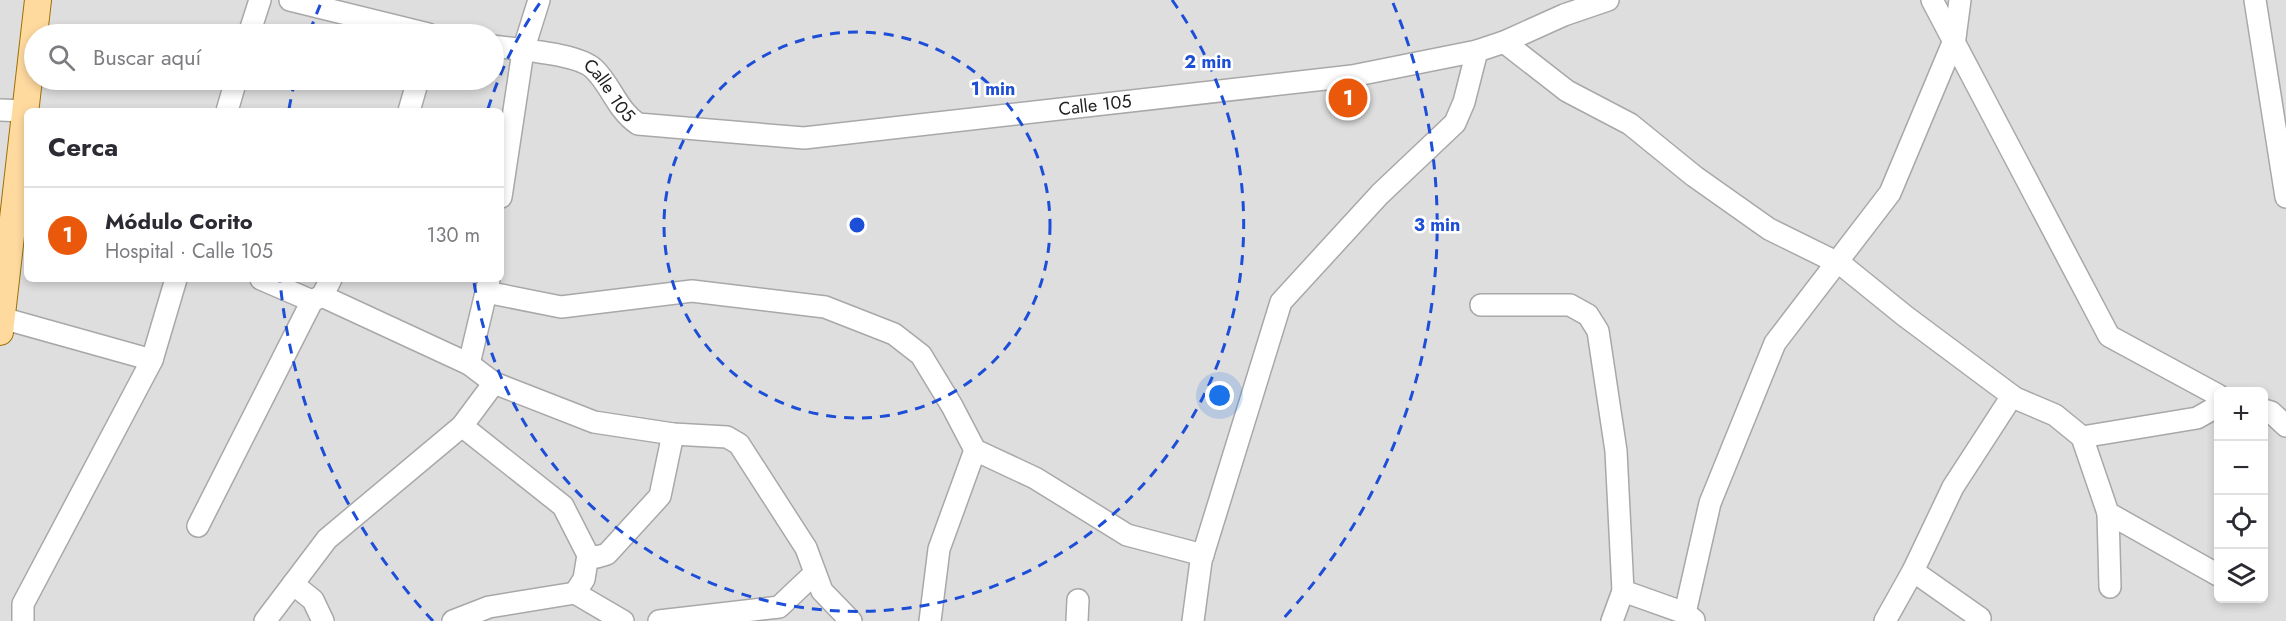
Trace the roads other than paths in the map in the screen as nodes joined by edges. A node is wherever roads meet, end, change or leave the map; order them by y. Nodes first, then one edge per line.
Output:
1 (38, 0) edge
2 (260, 0) edge
3 (290, 0) edge
4 (539, 0) edge
5 (1608, 0) edge
6 (1932, 0) edge
7 (1960, 0) edge
8 (2255, 0) edge
9 (32, 24) edge
10 (252, 24) edge
11 (387, 24) edge
12 (1954, 38) junction
13 (1504, 42) junction
14 (504, 48) edge
15 (523, 51) junction
16 (1477, 51) junction
17 (24, 60) edge
18 (233, 90) edge
19 (414, 90) edge
20 (2278, 94) edge
21 (227, 108) edge
22 (409, 108) edge
23 (12, 111) edge
24 (504, 177) edge
25 (2286, 197) edge
26 (1836, 262) junction
27 (175, 282) edge
28 (275, 282) edge
29 (487, 285) edge
30 (322, 292) edge
31 (1481, 304) dead end
32 (1, 325) edge
33 (152, 360) junction
34 (469, 364) junction
35 (494, 383) junction
36 (2214, 393) edge
37 (2013, 396) junction
38 (2214, 408) edge
39 (462, 426) junction
40 (673, 434) junction
41 (2082, 437) junction
42 (975, 450) junction
43 (2108, 513) junction
44 (198, 526) dead end
45 (588, 555) junction
46 (1203, 555) junction
47 (1913, 571) junction
48 (815, 573) junction
49 (2214, 573) edge
50 (293, 584) junction
51 (2110, 587) dead end
52 (1623, 591) junction
53 (575, 593) junction
54 (1078, 600) dead end
55 (1690, 617) edge
56 (1980, 618) dead end
57 (23, 621) edge
58 (265, 621) edge
59 (323, 621) edge
60 (453, 621) edge
61 (623, 621) edge
62 (658, 621) edge
63 (851, 621) edge
64 (930, 621) edge
65 (1077, 621) edge
66 (1193, 621) edge
67 (1612, 621) edge
68 (1885, 621) edge

1 - 9 main road
2 - 10 street
3 - 11 street
4 - 15 street
5 - 13 street, Calle 105
6 - 12 street
7 - 12 street
8 - 20 street
12 - 26 street
12 - 36 street
13 - 16 street, Calle 105
13 - 26 street
14 - 15 street, Calle 105
15 - 16 street, Calle 105
15 - 24 street
16 - 46 street
17 - 23 main road
18 - 21 street
19 - 22 street
20 - 25 street
23 - 32 main road
26 - 37 street
26 - 55 street
27 - 33 street
28 - 30 street
29 - 34 street
29 - 42 street
30 - 34 street
30 - 44 street
31 - 52 street
32 - 33 street
33 - 57 street
34 - 35 street
35 - 39 street
35 - 40 street
37 - 41 street
37 - 47 street
38 - 41 street
39 - 45 street
39 - 50 street
40 - 45 street
40 - 48 street
41 - 43 street
42 - 46 street
42 - 64 street
43 - 49 street
43 - 51 street
45 - 53 street
46 - 66 street
47 - 56 street
47 - 68 street
48 - 62 street
48 - 63 street
50 - 58 street
50 - 59 street
52 - 55 street
52 - 67 street
53 - 60 street
53 - 61 street
54 - 65 street

